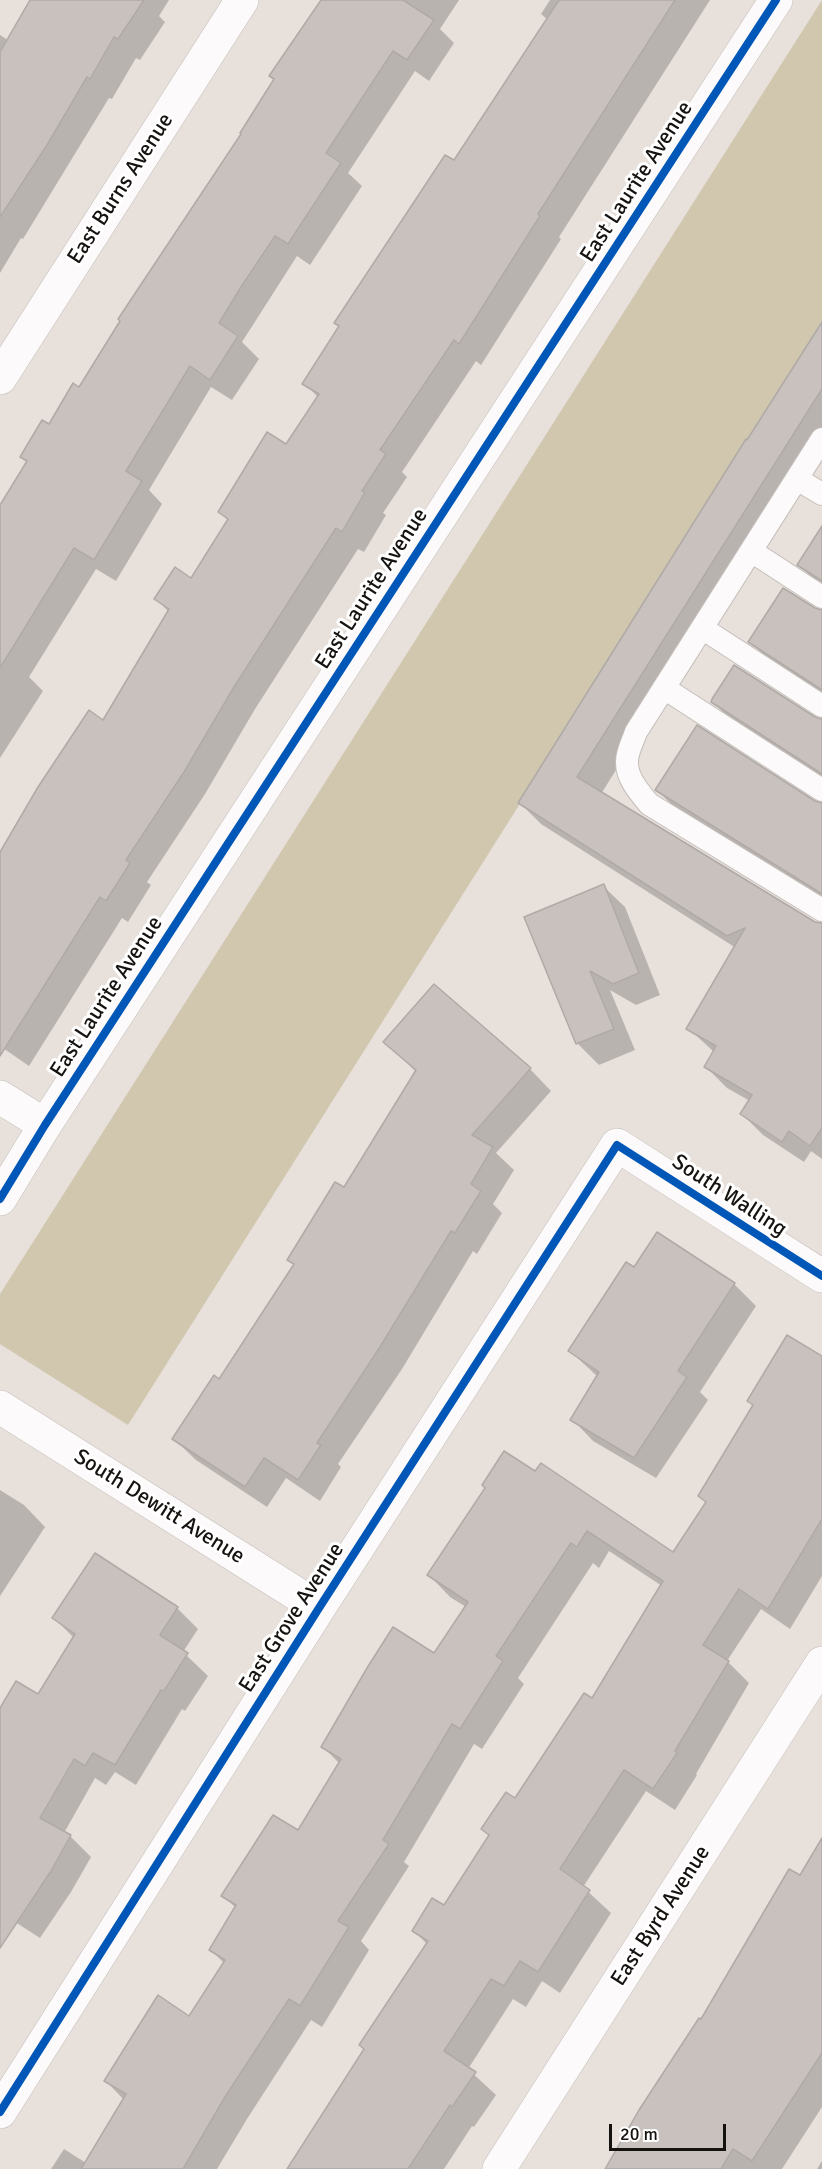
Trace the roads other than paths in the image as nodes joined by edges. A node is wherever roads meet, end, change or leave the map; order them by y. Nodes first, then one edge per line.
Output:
1 (242, 0) edge
2 (776, 0) edge
3 (0, 378) edge
4 (822, 439) edge
5 (797, 479) junction
6 (822, 494) edge
7 (751, 551) junction
8 (822, 597) edge
9 (702, 628) junction
10 (664, 688) junction
11 (822, 706) edge
12 (822, 790) edge
13 (822, 910) edge
14 (0, 1097) edge
15 (45, 1125) junction
16 (617, 1145) joint
17 (0, 1199) edge
18 (822, 1276) edge
19 (0, 1407) edge
20 (319, 1608) junction
21 (822, 1663) edge
22 (0, 2112) edge
23 (499, 2169) edge

1 - 3 street, East Burns Avenue
2 - 15 street, East Laurite Avenue
4 - 5 lane
5 - 6 lane
5 - 7 lane
7 - 8 lane
7 - 9 lane
9 - 10 lane
9 - 11 lane
10 - 12 lane
10 - 13 lane
14 - 15 street
15 - 17 street, East Laurite Avenue
16 - 18 street, South Walling
16 - 20 street, East Grove Avenue
19 - 20 street, South Dewitt Avenue
20 - 22 street, East Grove Avenue
21 - 23 street, East Byrd Avenue

